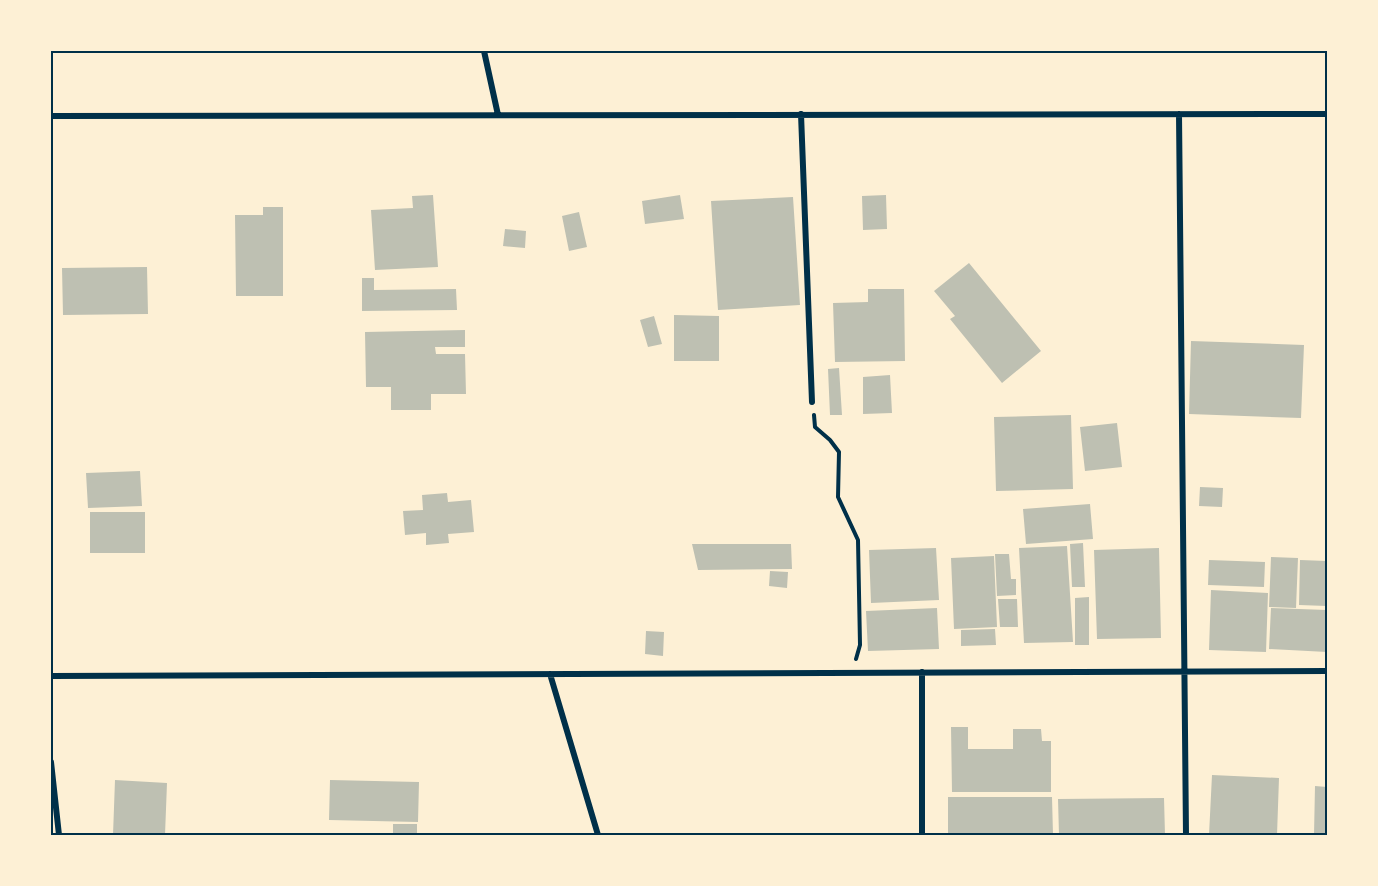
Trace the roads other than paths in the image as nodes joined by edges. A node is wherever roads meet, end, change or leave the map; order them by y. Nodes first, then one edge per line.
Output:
1 (484, 51) edge
2 (801, 114) junction
3 (1179, 114) junction
4 (1327, 114) edge
5 (498, 115) junction
6 (51, 116) edge
7 (812, 402) road end
8 (1327, 670) edge
9 (1184, 671) junction
10 (922, 672) junction
11 (550, 674) junction
12 (51, 676) edge
13 (51, 762) edge
14 (59, 835) edge
15 (598, 835) edge
16 (922, 835) edge
17 (1186, 835) edge

1 - 5 street
2 - 3 street
2 - 5 street
2 - 7 street
3 - 4 street
3 - 9 street
5 - 6 street
8 - 9 street
9 - 10 street
9 - 17 street
10 - 11 street
10 - 16 street
11 - 12 street
11 - 15 street
13 - 14 street

